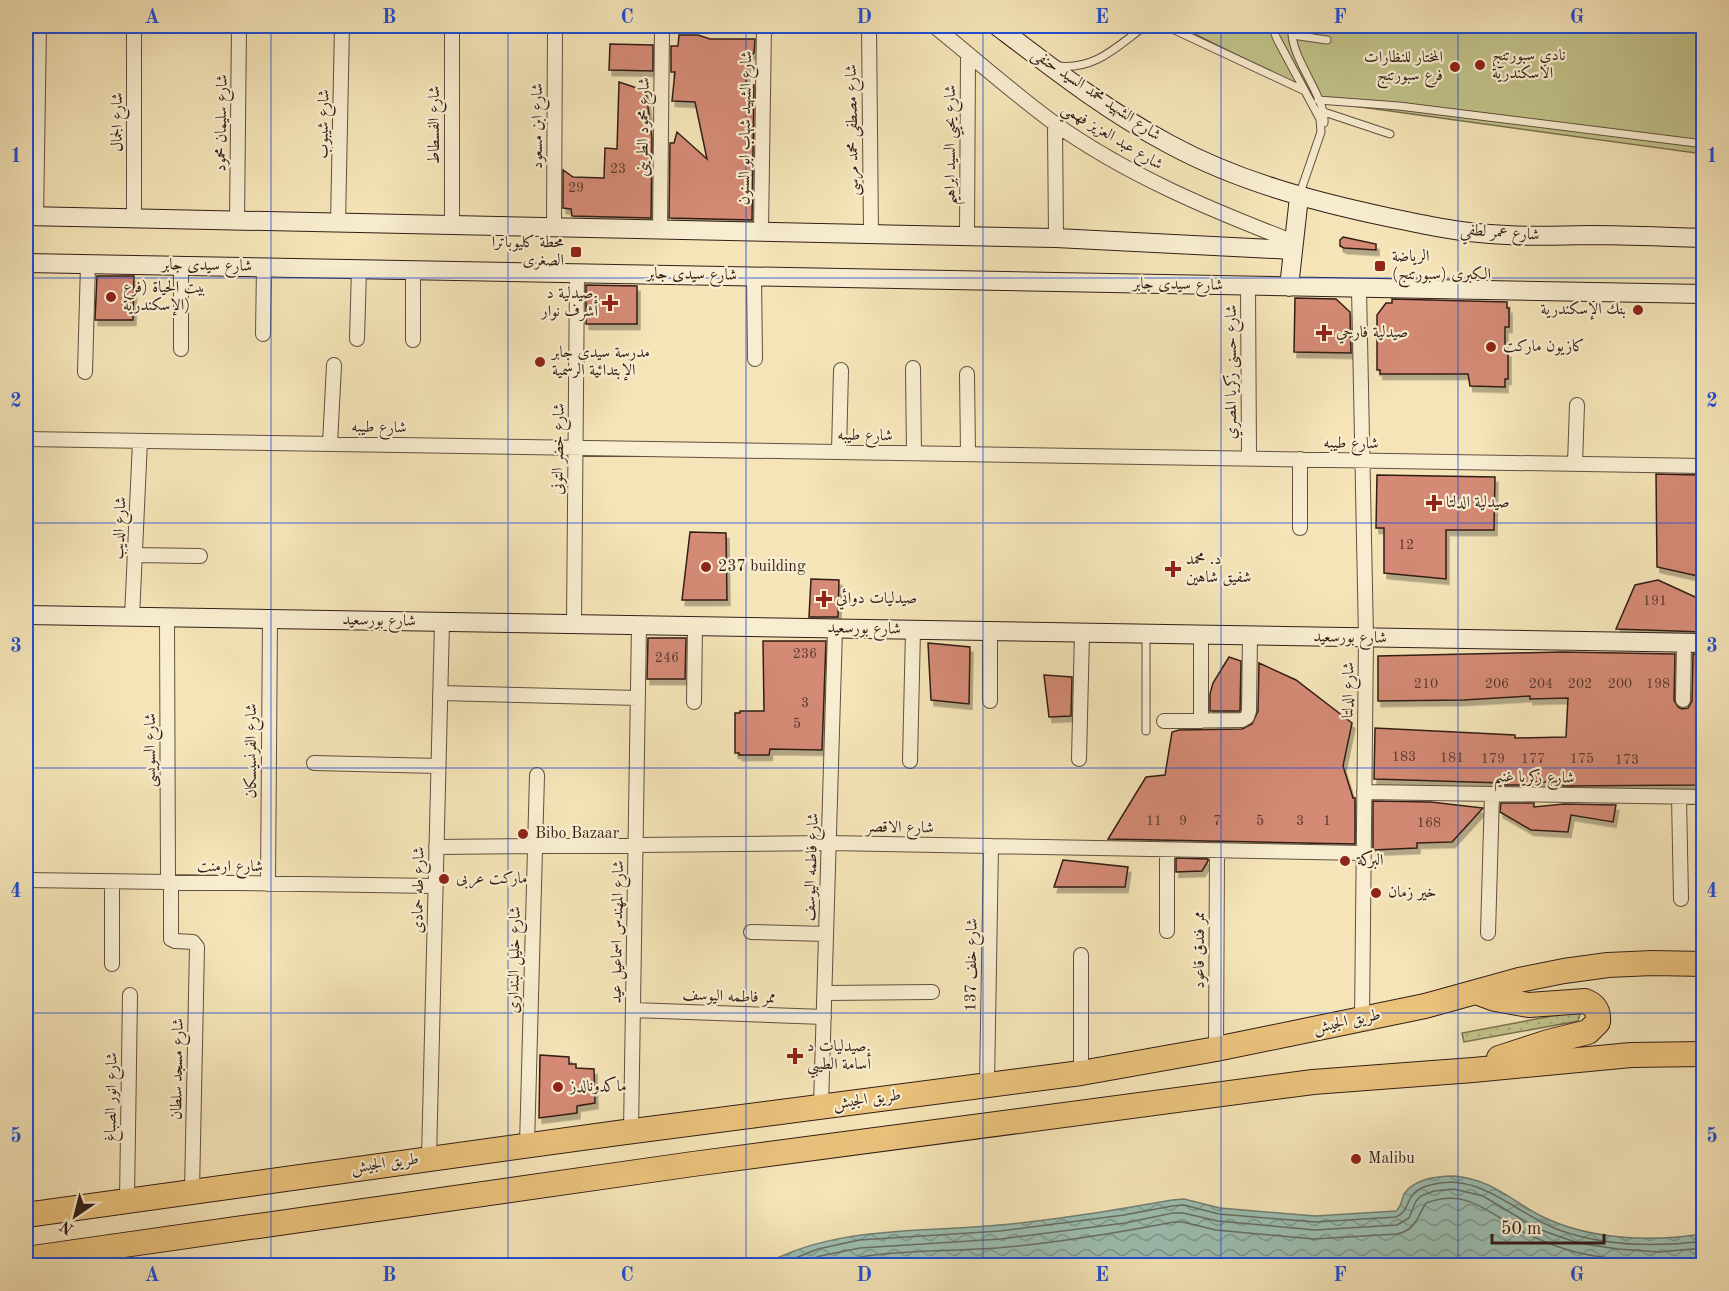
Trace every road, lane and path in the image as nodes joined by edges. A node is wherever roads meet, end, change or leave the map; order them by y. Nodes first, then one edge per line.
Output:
1 (39, 26) edge
2 (134, 26) edge
3 (239, 26) edge
4 (342, 26) edge
5 (452, 26) edge
6 (555, 26) edge
7 (662, 26) edge
8 (764, 26) edge
9 (869, 26) edge
10 (934, 26) edge
11 (997, 26) edge
12 (1145, 26) edge
13 (1166, 26) edge
14 (1272, 26) edge
15 (1326, 40) dead end
16 (968, 54) junction
17 (1049, 65) junction
18 (1306, 92) junction
19 (1318, 100) junction
20 (1324, 112) junction
21 (1055, 123) junction
22 (1321, 132) junction
23 (1390, 134) dead end
24 (1704, 144) edge
25 (1299, 197) junction
26 (31, 217) edge
27 (134, 219) junction
28 (237, 221) junction
29 (338, 223) junction
30 (452, 225) junction
31 (554, 227) junction
32 (660, 229) junction
33 (761, 231) junction
34 (871, 234) junction
35 (967, 236) junction
36 (1056, 238) junction
37 (1704, 238) edge
38 (1294, 246) junction
39 (26, 263) edge
40 (88, 264) junction
41 (181, 266) junction
42 (264, 267) junction
43 (359, 269) junction
44 (413, 270) junction
45 (577, 273) junction
46 (754, 276) junction
47 (1248, 286) junction
48 (1289, 287) junction
49 (1359, 288) junction
50 (1704, 294) edge
51 (263, 334) dead end
52 (357, 339) dead end
53 (414, 340) dead end
54 (181, 349) dead end
55 (754, 359) dead end
56 (334, 365) dead end
57 (913, 368) dead end
58 (841, 370) dead end
59 (85, 372) dead end
60 (967, 374) dead end
61 (1577, 405) dead end
62 (26, 440) edge
63 (140, 441) junction
64 (330, 444) junction
65 (575, 448) junction
66 (839, 452) junction
67 (914, 453) junction
68 (968, 454) junction
69 (1249, 458) junction
70 (1300, 459) junction
71 (1363, 460) junction
72 (1575, 464) junction
73 (1704, 466) edge
74 (1300, 528) dead end
75 (135, 555) junction
76 (200, 556) dead end
77 (26, 615) edge
78 (132, 617) junction
79 (167, 617) junction
80 (270, 619) junction
81 (442, 622) junction
82 (574, 624) junction
83 (639, 625) junction
84 (695, 626) junction
85 (836, 629) junction
86 (913, 630) junction
87 (990, 632) junction
88 (1082, 633) junction
89 (1146, 634) junction
90 (1201, 635) junction
91 (1250, 636) junction
92 (1366, 638) junction
93 (1684, 643) junction
94 (1704, 643) edge
95 (440, 693) junction
96 (638, 698) junction
97 (1683, 700) dead end
98 (990, 701) dead end
99 (694, 702) dead end
100 (1164, 721) dead end
101 (1201, 721) junction
102 (1146, 732) dead end
103 (1079, 759) dead end
104 (910, 761) dead end
105 (314, 763) dead end
106 (438, 766) junction
107 (537, 775) dead end
108 (1364, 792) junction
109 (1492, 794) junction
110 (1679, 797) junction
111 (1704, 797) edge
112 (829, 843) junction
113 (636, 845) junction
114 (535, 846) junction
115 (991, 846) junction
116 (436, 848) junction
117 (1167, 850) junction
118 (1217, 851) junction
119 (1363, 853) junction
120 (26, 880) edge
121 (112, 881) junction
122 (169, 883) junction
123 (268, 884) junction
124 (435, 886) junction
125 (1681, 899) dead end
126 (1167, 931) dead end
127 (751, 932) dead end
128 (1488, 933) dead end
129 (826, 934) junction
130 (197, 947) joint
131 (1081, 955) dead end
132 (112, 964) dead end
133 (1704, 964) edge
134 (932, 992) dead end
135 (1476, 992) junction
136 (825, 993) junction
137 (130, 995) dead end
138 (633, 1010) junction
139 (824, 1017) junction
140 (1362, 1019) junction
141 (1216, 1049) junction
142 (1704, 1054) edge
143 (1473, 1070) junction
144 (1081, 1072) junction
145 (987, 1084) junction
146 (821, 1106) junction
147 (631, 1131) junction
148 (527, 1145) junction
149 (429, 1158) junction
150 (192, 1191) junction
151 (127, 1200) junction
152 (26, 1215) edge
153 (26, 1259) edge

1 - 26 street
2 - 27 street, شارع الجمال
3 - 28 street, شارع سليمان محمود
4 - 29 street, شارع شيبوب
5 - 30 street, شارع الفسطاط
6 - 31 street, شارع ابن مسعود
7 - 32 street, شارع محمود الطرينى
8 - 33 street, شارع الشهيد شهاب ابو السنون
9 - 34 street, شارع مصطفى محمد مرسى
10 - 16 street, شارع عبد العزيز فهمي
11 - 17 street, شارع الشهيد محمد السيد حنفى
12 - 17 lane
13 - 18 lane
14 - 18 lane
15 - 19 lane
16 - 21 street, شارع عبد العزيز فهمي
16 - 35 street, شارع يحيي السيد ابراهيم
17 - 25 street, شارع الشهيد محمد السيد حنفى
18 - 22 lane
19 - 20 lane
19 - 24 lane
20 - 22 lane
20 - 23 lane
21 - 36 street
21 - 38 street, شارع عبد العزيز فهمي
22 - 25 lane
25 - 37 street, شارع عمر لطفي
25 - 38 street
26 - 27 street
27 - 28 street
28 - 29 street
29 - 30 street
30 - 31 street
31 - 32 street
32 - 33 street
33 - 34 street
34 - 35 street
35 - 36 street
36 - 38 street
38 - 48 street
39 - 40 street, شارع سيدى جابر
40 - 41 street, شارع سيدى جابر
40 - 59 street
41 - 42 street, شارع سيدى جابر
41 - 54 street
42 - 43 street, شارع سيدى جابر
42 - 51 street
43 - 44 street, شارع سيدى جابر
43 - 52 street
44 - 45 street, شارع سيدى جابر
44 - 53 street
45 - 46 street, شارع سيدى جابر
45 - 65 street, شارع خضر التونى
46 - 47 street, شارع سيدى جابر
46 - 55 street
47 - 48 street, شارع سيدى جابر
47 - 69 street, شارع حسنى زكريا المصري
48 - 49 street, شارع سيدى جابر
49 - 50 street
49 - 71 street, شارع الدلتا
56 - 64 street
57 - 67 street
58 - 66 street
60 - 68 street
61 - 72 street
62 - 63 street, شارع طيبه
63 - 64 street, شارع طيبه
63 - 75 street, شارع الديب
64 - 65 street, شارع طيبه
65 - 66 street, شارع طيبه
65 - 82 street, شارع خضر التونى
66 - 67 street, شارع طيبه
67 - 68 street, شارع طيبه
68 - 69 street, شارع طيبه
69 - 70 street, شارع طيبه
70 - 71 street, شارع طيبه
70 - 74 street
71 - 72 street, شارع طيبه
71 - 92 street, شارع الدلتا
72 - 73 street, شارع طيبه
75 - 76 street
75 - 78 street, شارع الديب
77 - 78 street, شارع بورسعيد
78 - 79 street, شارع بورسعيد
79 - 80 street, شارع بورسعيد
79 - 122 street, شارع السويسى
80 - 81 street, شارع بورسعيد
80 - 123 street, شارع الفرنسيسكان
81 - 82 street, شارع بورسعيد
81 - 95 street, شارع طه حمادى
82 - 83 street, شارع بورسعيد
83 - 84 street, شارع بورسعيد
83 - 96 street, شارع المهندس اسماعيل عيد
84 - 85 street, شارع بورسعيد
84 - 99 street
85 - 86 street, شارع بورسعيد
85 - 112 street, شارع فاطمه اليوسف
86 - 87 street, شارع بورسعيد
86 - 104 street
87 - 88 street, شارع بورسعيد
87 - 98 street
88 - 89 street, شارع بورسعيد
88 - 103 street
89 - 90 street, شارع بورسعيد
89 - 102 lane
90 - 91 street, شارع بورسعيد
90 - 101 street
91 - 92 street, شارع بورسعيد
91 - 101 street
92 - 93 street, شارع بورسعيد
92 - 108 street, شارع الدلتا
93 - 94 street, شارع بورسعيد
93 - 97 street
95 - 96 street
95 - 106 street, شارع طه حمادى
96 - 113 street, شارع المهندس اسماعيل عيد
100 - 101 street
105 - 106 street
106 - 116 street, شارع طه حمادى
107 - 114 street, شارع خليل البندارى
108 - 109 street, شارع زكريا غنيم
108 - 119 street, شارع الدلتا
109 - 110 street, شارع زكريا غنيم
109 - 128 street
110 - 111 street, شارع زكريا غنيم
110 - 125 street
112 - 113 street, شارع الاقصر
112 - 115 street, شارع الاقصر
112 - 129 street, شارع فاطمه اليوسف
113 - 114 street, شارع الاقصر
113 - 138 street, شارع المهندس اسماعيل عيد
114 - 116 street, شارع الاقصر
114 - 148 street, شارع خليل البندارى
115 - 117 street, شارع الاقصر
115 - 145 street, شارع خلف 137
116 - 124 street, شارع طه حمادى
117 - 118 street, شارع الاقصر
117 - 126 street
118 - 119 street, شارع الاقصر
118 - 141 street, ممر فندق قاعود
119 - 140 street, شارع الدلتا
120 - 121 street, شارع ارمنت
121 - 122 street, شارع ارمنت
121 - 132 street
122 - 123 street, شارع ارمنت
122 - 130 street, شارع السويسى
123 - 124 street, شارع ارمنت
124 - 149 street, شارع طه حمادى
127 - 129 street
129 - 136 street, شارع فاطمه اليوسف
130 - 150 street, شارع مسجد سلطان
131 - 144 street
133 - 135 highway, طريق الجيش
134 - 136 street
135 - 140 highway, طريق الجيش
135 - 143 highway
136 - 139 street, شارع فاطمه اليوسف
137 - 151 street, شارع انور الصباغ
138 - 139 street, ممر فاطمه اليوسف
138 - 147 street, شارع المهندس اسماعيل عيد
139 - 146 street, شارع فاطمه اليوسف
140 - 141 highway, طريق الجيش
141 - 144 highway, طريق الجيش
142 - 143 highway
143 - 153 highway
144 - 145 highway, طريق الجيش
145 - 146 highway, طريق الجيش
146 - 147 highway, طريق الجيش
147 - 148 highway, طريق الجيش
148 - 149 highway, طريق الجيش
149 - 150 highway, طريق الجيش
150 - 151 highway, طريق الجيش
151 - 152 highway, طريق الجيش

